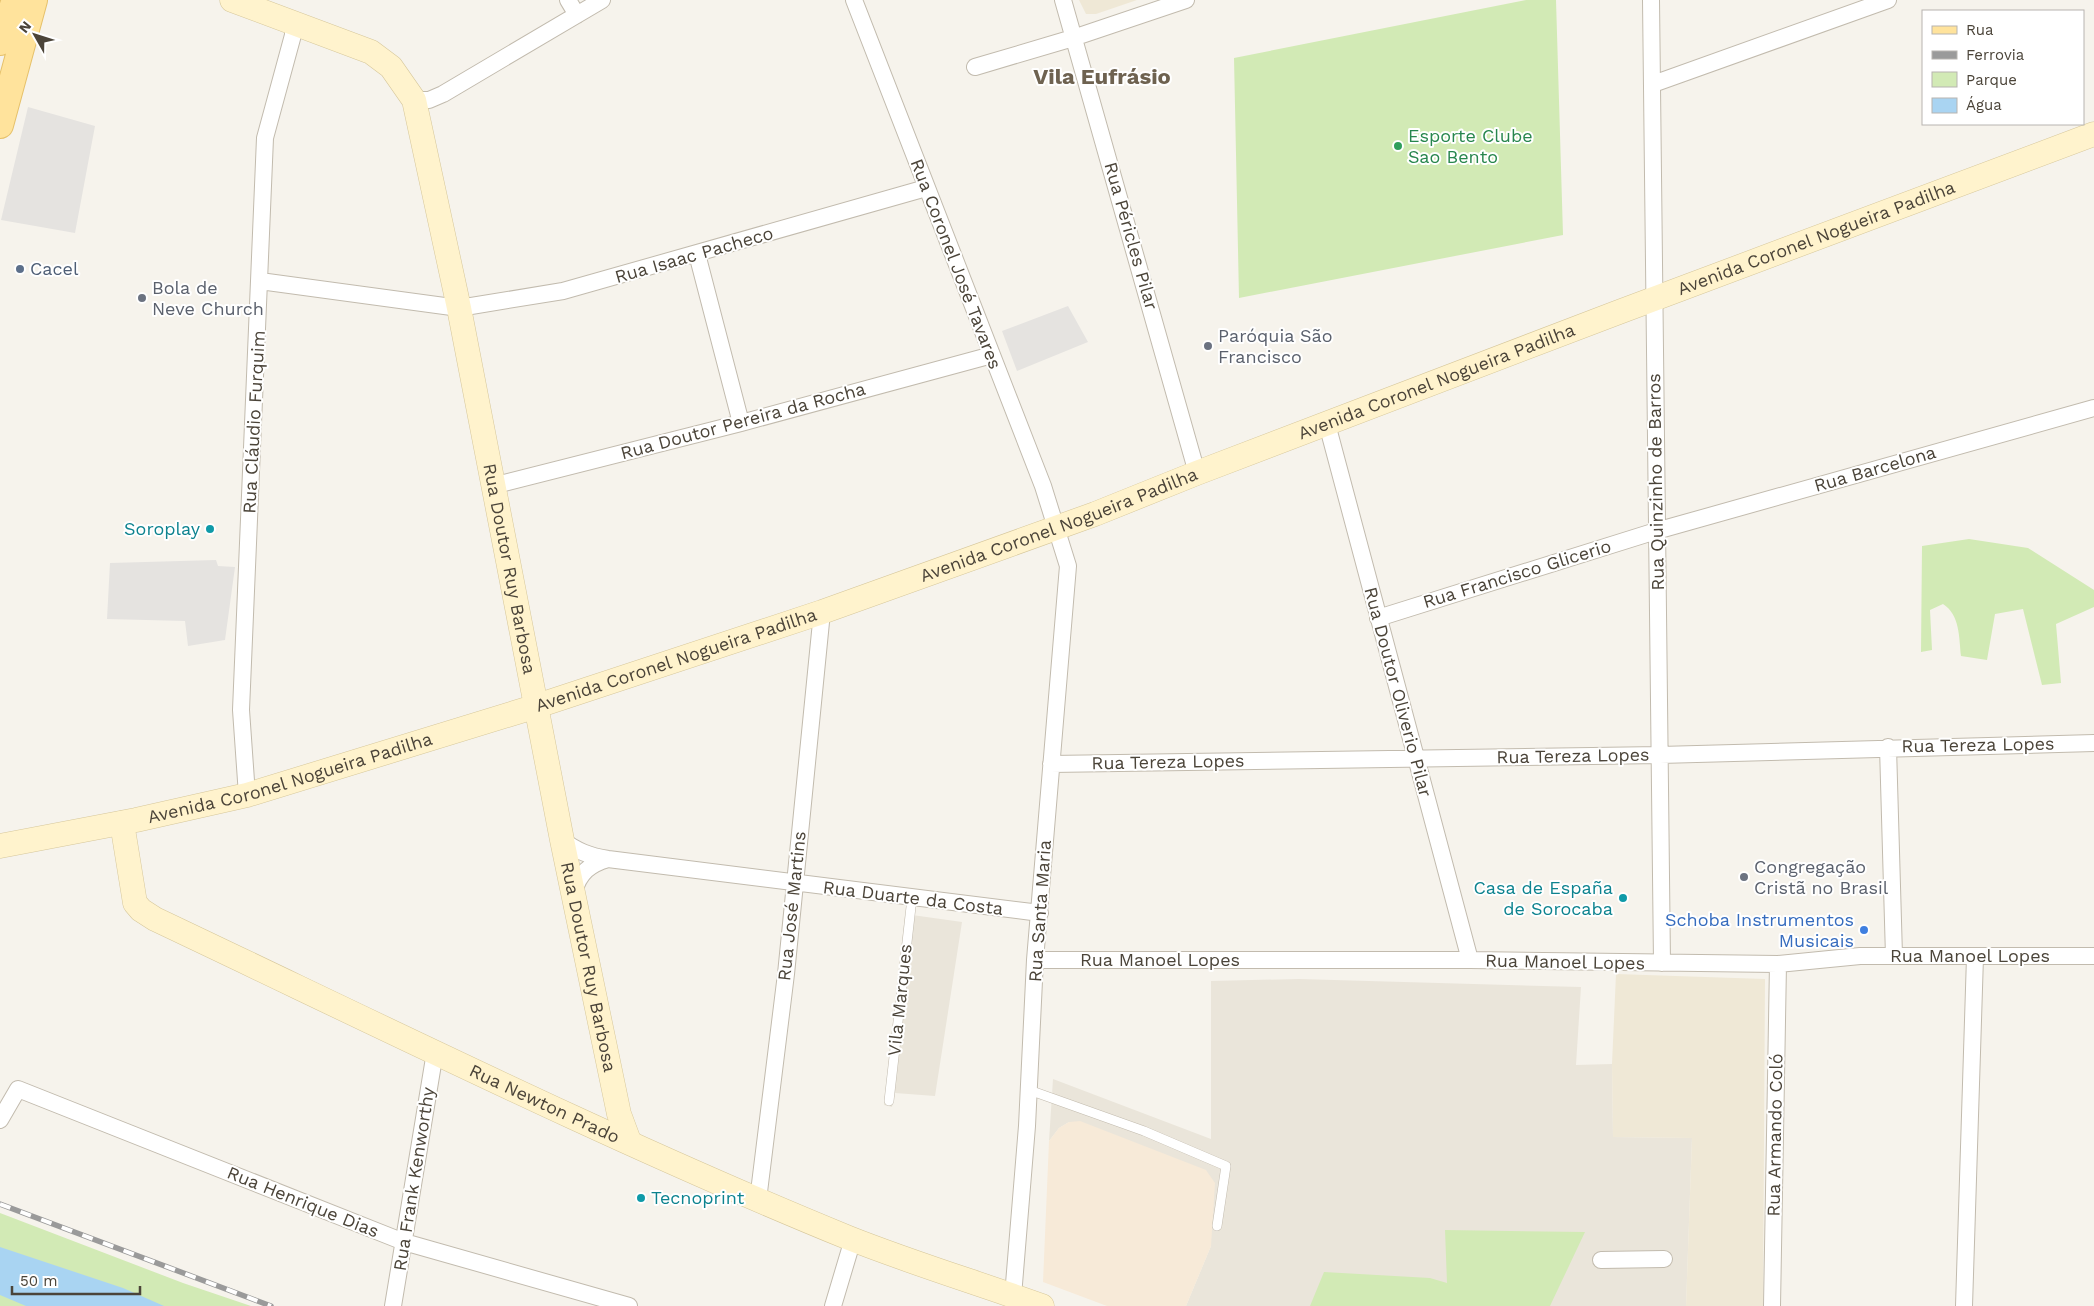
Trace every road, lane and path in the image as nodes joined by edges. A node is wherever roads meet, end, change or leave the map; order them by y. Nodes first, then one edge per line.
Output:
1 (16, 0) edge
2 (34, 0) edge
3 (232, 0) edge
4 (568, 0) edge
5 (602, 0) edge
6 (854, 0) edge
7 (1063, 0) edge
8 (1186, 0) edge
9 (1651, 0) edge
10 (1888, 0) edge
11 (577, 15) junction
12 (293, 22) junction
13 (1073, 38) junction
14 (0, 42) edge
15 (975, 67) dead end
16 (1653, 84) junction
17 (413, 99) junction
18 (0, 125) edge
19 (2094, 134) edge
20 (926, 188) junction
21 (697, 254) junction
22 (260, 281) junction
23 (1654, 300) junction
24 (459, 308) junction
25 (992, 355) junction
26 (2094, 408) edge
27 (741, 423) junction
28 (1327, 424) junction
29 (1197, 473) junction
30 (492, 486) junction
31 (1058, 527) junction
32 (1656, 530) junction
33 (822, 612) junction
34 (1378, 618) junction
35 (537, 706) junction
36 (2094, 743) edge
37 (1888, 747) junction
38 (1660, 755) junction
39 (1416, 757) junction
40 (1052, 764) junction
41 (247, 794) junction
42 (122, 822) junction
43 (562, 840) junction
44 (0, 846) edge
45 (608, 859) junction
46 (795, 883) junction
47 (574, 892) junction
48 (912, 898) junction
49 (1040, 913) junction
50 (1894, 956) junction
51 (2094, 956) edge
52 (1975, 957) junction
53 (1036, 960) junction
54 (1470, 960) junction
55 (1662, 963) junction
56 (1778, 964) junction
57 (435, 1052) junction
58 (1029, 1090) junction
59 (616, 1098) junction
60 (889, 1101) dead end
61 (0, 1120) edge
62 (588, 1122) junction
63 (628, 1142) junction
64 (758, 1200) junction
65 (1217, 1226) dead end
66 (853, 1239) junction
67 (404, 1242) junction
68 (1664, 1259) dead end
69 (1601, 1260) dead end
70 (1013, 1296) junction
71 (393, 1306) edge
72 (628, 1306) edge
73 (833, 1306) edge
74 (1042, 1306) edge
75 (1772, 1306) edge
76 (1964, 1306) edge

1 - 14 main road
2 - 18 main road
3 - 12 main road
4 - 11 street
5 - 11 street
6 - 20 street, Rua Coronel José Tavares
7 - 13 street, Rua Péricles Pilar
8 - 13 street
9 - 16 street, Rua Quinzinho de Barros
10 - 16 street
11 - 17 street
12 - 17 main road
12 - 22 street, Rua Cláudio Furquim
13 - 15 street
13 - 29 street, Rua Péricles Pilar
16 - 23 street, Rua Quinzinho de Barros
17 - 24 main road, Rua Doutor Ruy Barbosa
19 - 23 main road, Avenida Coronel Nogueira Padilha
20 - 21 street, Rua Isaac Pacheco
20 - 25 street, Rua Coronel José Tavares
21 - 24 street, Rua Isaac Pacheco
21 - 27 street
22 - 24 street, Rua Isaac Pacheco
22 - 41 street, Rua Cláudio Furquim
23 - 28 main road, Avenida Coronel Nogueira Padilha
23 - 32 street, Rua Quinzinho de Barros
24 - 30 main road, Rua Doutor Ruy Barbosa
25 - 27 street, Rua Doutor Pereira da Rocha
25 - 31 street, Rua Coronel José Tavares
26 - 32 street, Rua Barcelona
27 - 30 street, Rua Doutor Pereira da Rocha
28 - 29 main road, Avenida Coronel Nogueira Padilha
28 - 34 street, Rua Doutor Oliverio Pilar
29 - 31 main road, Avenida Coronel Nogueira Padilha
30 - 35 main road, Rua Doutor Ruy Barbosa
31 - 33 main road, Avenida Coronel Nogueira Padilha
31 - 40 street, Rua Santa Maria
32 - 34 street, Rua Francisco Glicerio
32 - 38 street, Rua Quinzinho de Barros
33 - 35 main road, Avenida Coronel Nogueira Padilha
33 - 46 street, Rua José Martins
34 - 39 street, Rua Doutor Oliverio Pilar
35 - 41 main road, Avenida Coronel Nogueira Padilha
35 - 43 main road, Rua Doutor Ruy Barbosa
36 - 37 street, Rua Tereza Lopes
37 - 38 street, Rua Tereza Lopes
37 - 50 street
38 - 39 street, Rua Tereza Lopes
38 - 55 street, Rua Quinzinho de Barros
39 - 40 street, Rua Tereza Lopes
39 - 54 street, Rua Doutor Oliverio Pilar
40 - 49 street, Rua Santa Maria
41 - 42 main road, Avenida Coronel Nogueira Padilha
42 - 44 main road, Avenida Coronel Nogueira Padilha
42 - 57 main road, Rua Newton Prado
43 - 45 street, Rua Duarte da Costa
43 - 47 main road, Rua Doutor Ruy Barbosa
45 - 46 street, Rua Duarte da Costa
45 - 47 street
46 - 48 street, Rua Duarte da Costa
46 - 64 street, Rua José Martins
47 - 59 main road, Rua Doutor Ruy Barbosa
48 - 49 street, Rua Duarte da Costa
48 - 60 lane, Vila Marques
49 - 53 street, Rua Santa Maria
50 - 52 street, Rua Manoel Lopes
50 - 56 street, Rua Manoel Lopes
51 - 52 street, Rua Manoel Lopes
52 - 76 street
53 - 54 street, Rua Manoel Lopes
53 - 58 street, Rua Santa Maria
54 - 55 street, Rua Manoel Lopes
55 - 56 street, Rua Manoel Lopes
56 - 75 street, Rua Armando Coló
57 - 62 main road, Rua Newton Prado
57 - 67 street, Rua Frank Kenworthy
58 - 65 lane
58 - 70 street, Rua Santa Maria
59 - 62 main road, Rua Doutor Ruy Barbosa
59 - 63 main road, Rua Doutor Ruy Barbosa
61 - 67 street, Rua Henrique Dias
62 - 63 main road, Rua Newton Prado
63 - 64 main road, Rua Newton Prado
64 - 66 main road, Rua Newton Prado
66 - 70 main road, Rua Newton Prado
66 - 73 street
67 - 71 street, Rua Frank Kenworthy
67 - 72 street, Rua Henrique Dias
68 - 69 street
70 - 74 main road, Rua Newton Prado

